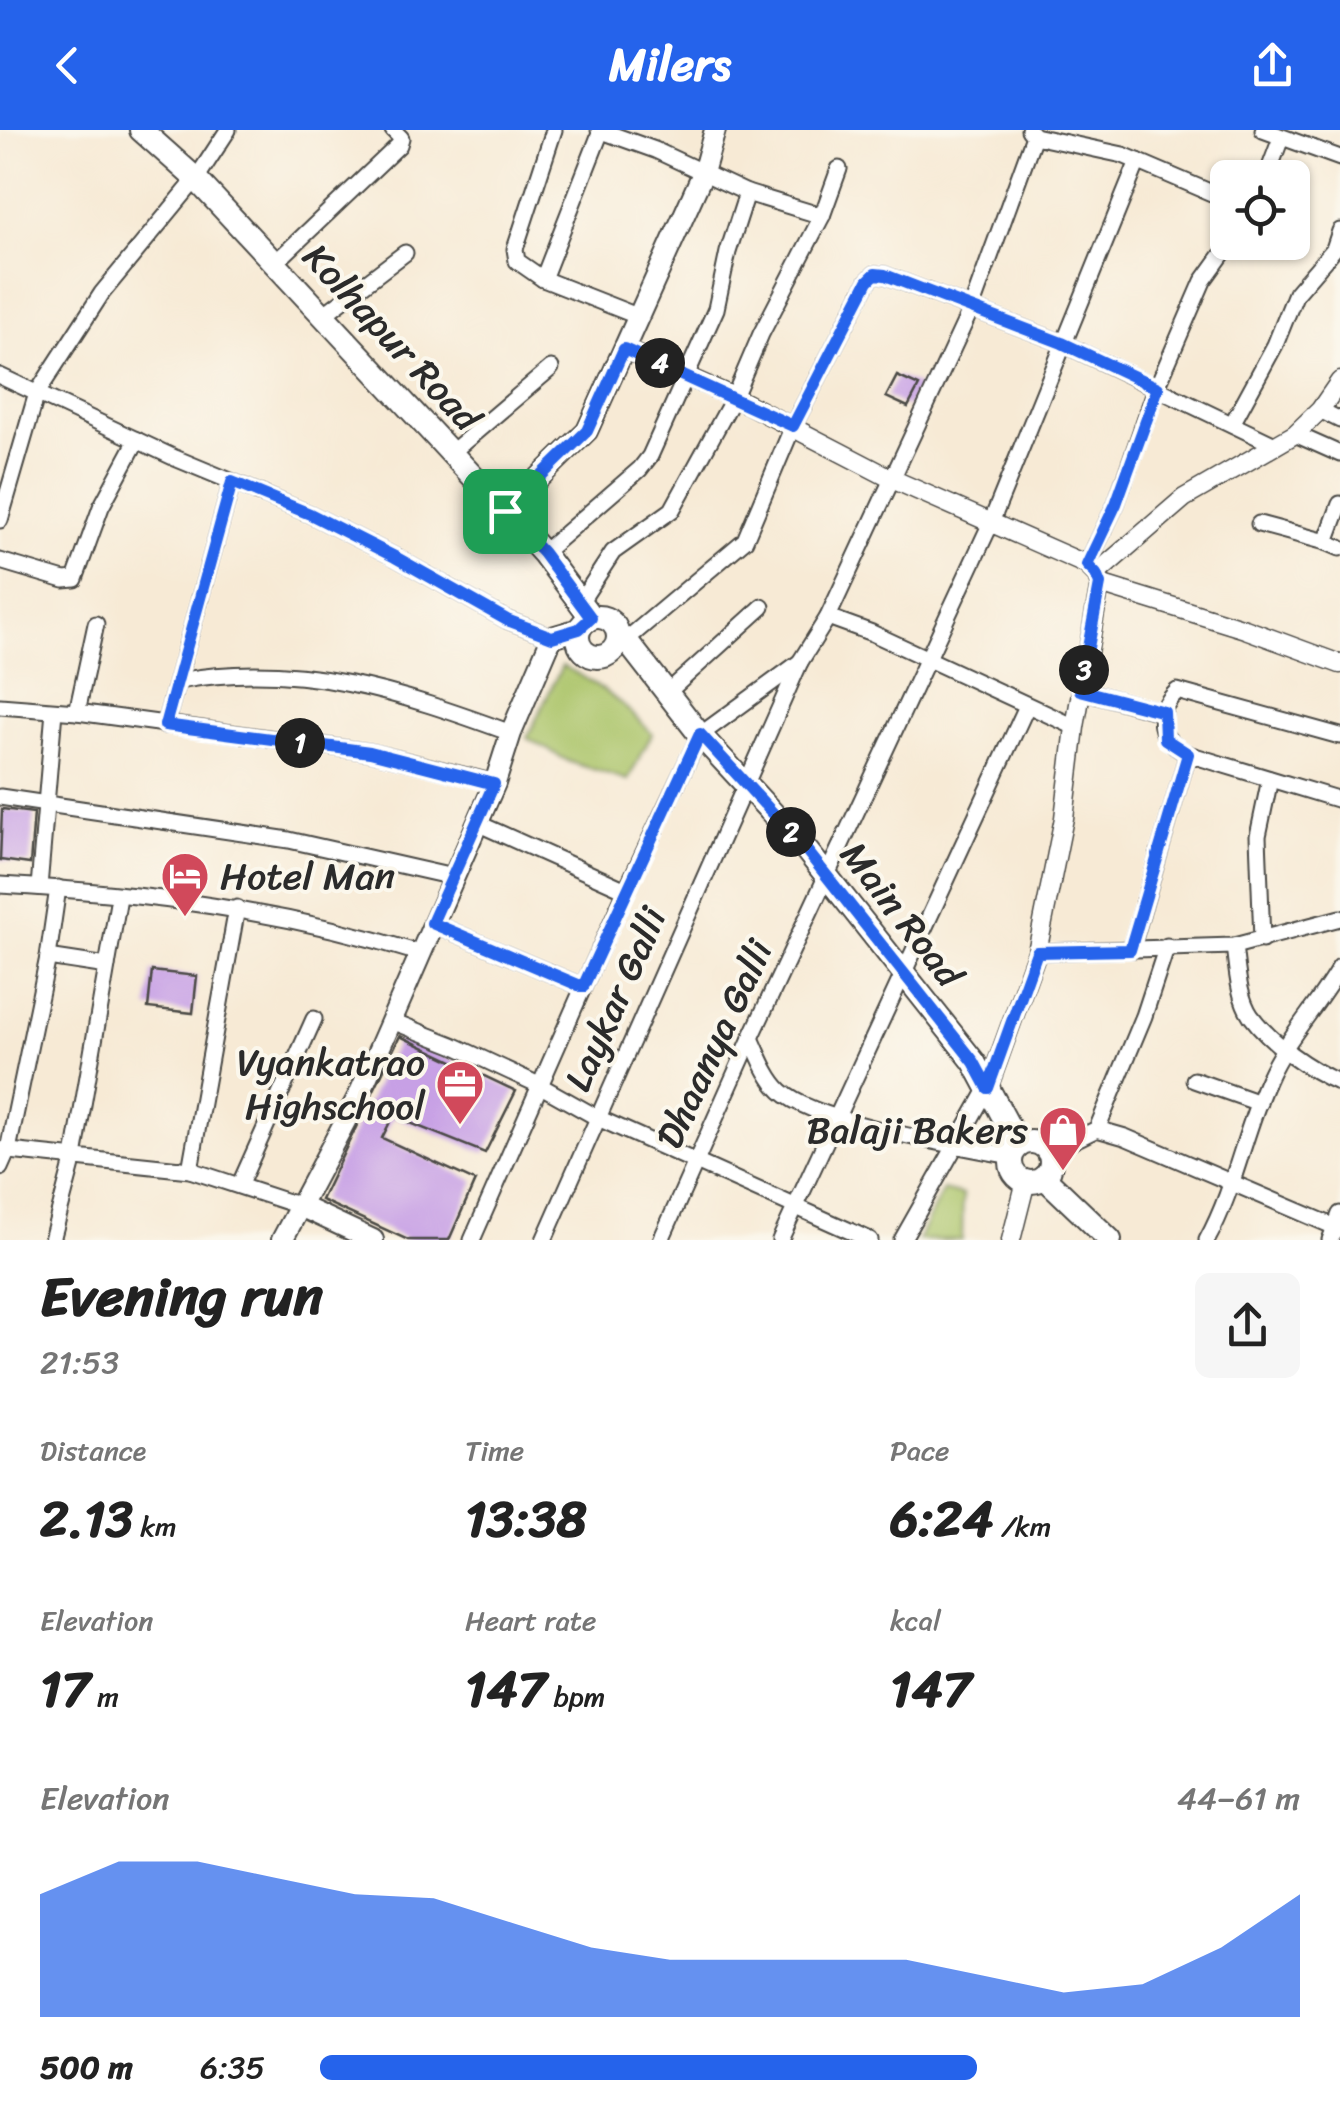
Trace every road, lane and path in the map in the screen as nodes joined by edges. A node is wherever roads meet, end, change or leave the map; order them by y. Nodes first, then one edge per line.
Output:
1 (141, 130) edge
2 (228, 130) edge
3 (554, 130) edge
4 (600, 130) edge
5 (715, 130) edge
6 (1264, 130) edge
7 (394, 131) edge
8 (1032, 133) edge
9 (1281, 138) junction
10 (1340, 158) edge
11 (1273, 160) edge
12 (1138, 161) junction
13 (839, 169) dead end
14 (703, 172) junction
15 (196, 178) junction
16 (1210, 192) edge
17 (748, 193) junction
18 (822, 216) junction
19 (1340, 231) edge
20 (1337, 250) edge
21 (405, 253) dead end
22 (1218, 260) edge
23 (275, 262) junction
24 (543, 279) junction
25 (971, 308) junction
26 (322, 316) junction
27 (637, 316) junction
28 (1062, 343) junction
29 (624, 349) junction
30 (552, 368) dead end
31 (686, 375) junction
32 (0, 376) edge
33 (1340, 381) edge
34 (1158, 388) junction
35 (38, 393) junction
36 (734, 396) junction
37 (1320, 410) junction
38 (1340, 420) edge
39 (1232, 424) junction
40 (793, 426) junction
41 (1296, 434) junction
42 (137, 440) junction
43 (1275, 445) junction
44 (0, 453) edge
45 (452, 453) junction
46 (1340, 454) edge
47 (17, 462) junction
48 (892, 479) junction
49 (232, 482) junction
50 (1340, 504) edge
51 (505, 511) junction
52 (1, 512) edge
53 (1259, 524) dead end
54 (990, 525) junction
55 (1333, 545) edge
56 (543, 553) junction
57 (0, 561) edge
58 (1094, 574) junction
59 (762, 607) dead end
60 (584, 616) junction
61 (828, 617) junction
62 (96, 624) dead end
63 (552, 637) junction
64 (626, 642) junction
65 (926, 660) junction
66 (800, 662) junction
67 (1340, 664) edge
68 (178, 681) junction
69 (1080, 690) junction
70 (668, 692) junction
71 (0, 706) edge
72 (1027, 706) junction
73 (54, 711) junction
74 (77, 712) junction
75 (1164, 712) junction
76 (165, 725) junction
77 (1075, 727) junction
78 (511, 733) junction
79 (700, 734) junction
80 (1340, 736) edge
81 (1188, 754) junction
82 (1270, 779) junction
83 (494, 784) junction
84 (746, 784) junction
85 (0, 797) edge
86 (1340, 800) edge
87 (47, 803) junction
88 (476, 823) junction
89 (453, 877) junction
90 (828, 877) junction
91 (0, 885) edge
92 (39, 887) junction
93 (58, 888) junction
94 (626, 890) junction
95 (119, 896) junction
96 (237, 908) junction
97 (1340, 918) edge
98 (432, 923) junction
99 (1262, 940) junction
100 (1167, 946) junction
101 (1234, 946) junction
102 (1130, 950) junction
103 (1037, 952) junction
104 (418, 953) junction
105 (48, 957) junction
106 (107, 966) junction
107 (1340, 967) edge
108 (903, 972) junction
109 (583, 987) junction
110 (314, 1019) dead end
111 (392, 1021) junction
112 (751, 1038) junction
113 (1284, 1048) junction
114 (1194, 1080) dead end
115 (1340, 1083) edge
116 (539, 1084) junction
117 (988, 1088) junction
118 (1259, 1103) junction
119 (598, 1118) junction
120 (834, 1118) junction
121 (1097, 1130) junction
122 (956, 1146) junction
123 (4, 1150) edge
124 (1016, 1151) junction
125 (1048, 1152) junction
126 (74, 1157) junction
127 (696, 1161) junction
128 (0, 1168) edge
129 (190, 1170) junction
130 (1035, 1179) junction
131 (1233, 1181) junction
132 (240, 1184) junction
133 (300, 1206) junction
134 (794, 1207) junction
135 (1336, 1228) edge
136 (52, 1240) edge
137 (282, 1240) edge
138 (373, 1240) edge
139 (472, 1240) edge
140 (544, 1240) edge
141 (661, 1240) edge
142 (780, 1240) edge
143 (870, 1240) edge
144 (902, 1240) edge
145 (1012, 1240) edge
146 (1110, 1240) edge
147 (1207, 1240) edge

1 - 15 main road, Kolhapur Road
2 - 15 street
3 - 24 street
4 - 14 street
4 - 24 street
5 - 14 main road
6 - 9 street
7 - 23 street
8 - 12 street
8 - 25 street
9 - 10 street
9 - 11 street
12 - 16 street
12 - 28 street, Dhaanya Galli
13 - 18 street
14 - 17 street
14 - 27 main road
15 - 23 main road, Kolhapur Road
15 - 35 street
17 - 18 street
17 - 31 street
18 - 36 street
19 - 20 street
20 - 39 street
21 - 26 street
22 - 34 street
23 - 26 main road, Kolhapur Road
24 - 27 street
25 - 28 street
25 - 40 street
25 - 48 street
26 - 45 main road, Kolhapur Road
27 - 29 main road
28 - 34 street
28 - 54 street, Dhaanya Galli
29 - 31 street
29 - 51 main road
30 - 45 street
31 - 36 street
31 - 56 street
32 - 35 street
33 - 37 street
34 - 39 street
34 - 58 street
35 - 42 street
35 - 47 street
36 - 40 street
36 - 60 street
37 - 38 street
37 - 41 street
39 - 43 street
40 - 48 street
40 - 64 street
41 - 43 street
41 - 46 street
42 - 49 street
42 - 57 street
43 - 58 street
44 - 47 street
45 - 51 main road, Kolhapur Road
47 - 52 street
48 - 54 street
48 - 61 street
49 - 63 street
49 - 68 street
50 - 55 street
51 - 56 main road, Kolhapur Road
53 - 55 street
54 - 58 street
54 - 65 street, Dhaanya Galli
56 - 60 main road, Kolhapur Road
58 - 67 street
58 - 69 street
59 - 70 street
60 - 63 main road
60 - 64 main road, Main Road
60 - 64 main road
61 - 65 street
61 - 66 street
62 - 74 street
63 - 78 main road
64 - 70 main road, Main Road
65 - 72 street
65 - 90 street, Dhaanya Galli
66 - 79 street
66 - 84 street, Laykar Galli
68 - 76 street
68 - 78 street
69 - 75 street
69 - 77 street
70 - 79 main road, Main Road
71 - 73 street
72 - 77 street
72 - 108 street
73 - 74 street
73 - 87 street
74 - 76 street
75 - 80 street
75 - 81 street
76 - 83 street
77 - 103 street
78 - 83 main road
79 - 84 main road, Main Road
79 - 94 street
81 - 82 street
81 - 102 street
82 - 86 street
82 - 99 street
83 - 88 main road
84 - 90 main road, Main Road
84 - 119 street, Laykar Galli
85 - 87 street
87 - 89 street
87 - 92 street
88 - 89 main road
88 - 94 street
89 - 98 main road
90 - 108 main road, Main Road
90 - 112 street, Dhaanya Galli
91 - 92 street
92 - 93 street
93 - 95 street
93 - 105 street
94 - 109 street
95 - 96 street
95 - 106 street
96 - 104 street
96 - 129 street
97 - 99 street
98 - 104 main road
98 - 109 street
99 - 101 street
100 - 101 street
100 - 102 street
100 - 121 street
101 - 113 street
102 - 103 street
103 - 117 street
104 - 111 main road
105 - 106 street
105 - 123 street
106 - 126 street
107 - 113 street
108 - 117 main road, Main Road
108 - 120 street
109 - 116 street
110 - 132 street
111 - 116 street
111 - 133 main road
112 - 120 street
112 - 127 street, Dhaanya Galli
113 - 115 street
113 - 118 street
114 - 118 street
116 - 119 street
116 - 139 street
117 - 122 street
117 - 124 main road, Main Road
118 - 131 street
119 - 127 street
119 - 140 street, Laykar Galli
120 - 122 street
120 - 134 street
121 - 125 street
121 - 131 street
122 - 124 street
122 - 144 street
123 - 126 street
123 - 128 street
124 - 125 main road
124 - 130 main road
125 - 130 main road
126 - 129 street
126 - 136 street
127 - 134 street
127 - 141 street, Dhaanya Galli
129 - 132 street
130 - 145 street
130 - 146 main road
131 - 135 street
131 - 147 street
132 - 133 street
133 - 137 main road
133 - 138 main road
134 - 142 street
134 - 143 street

